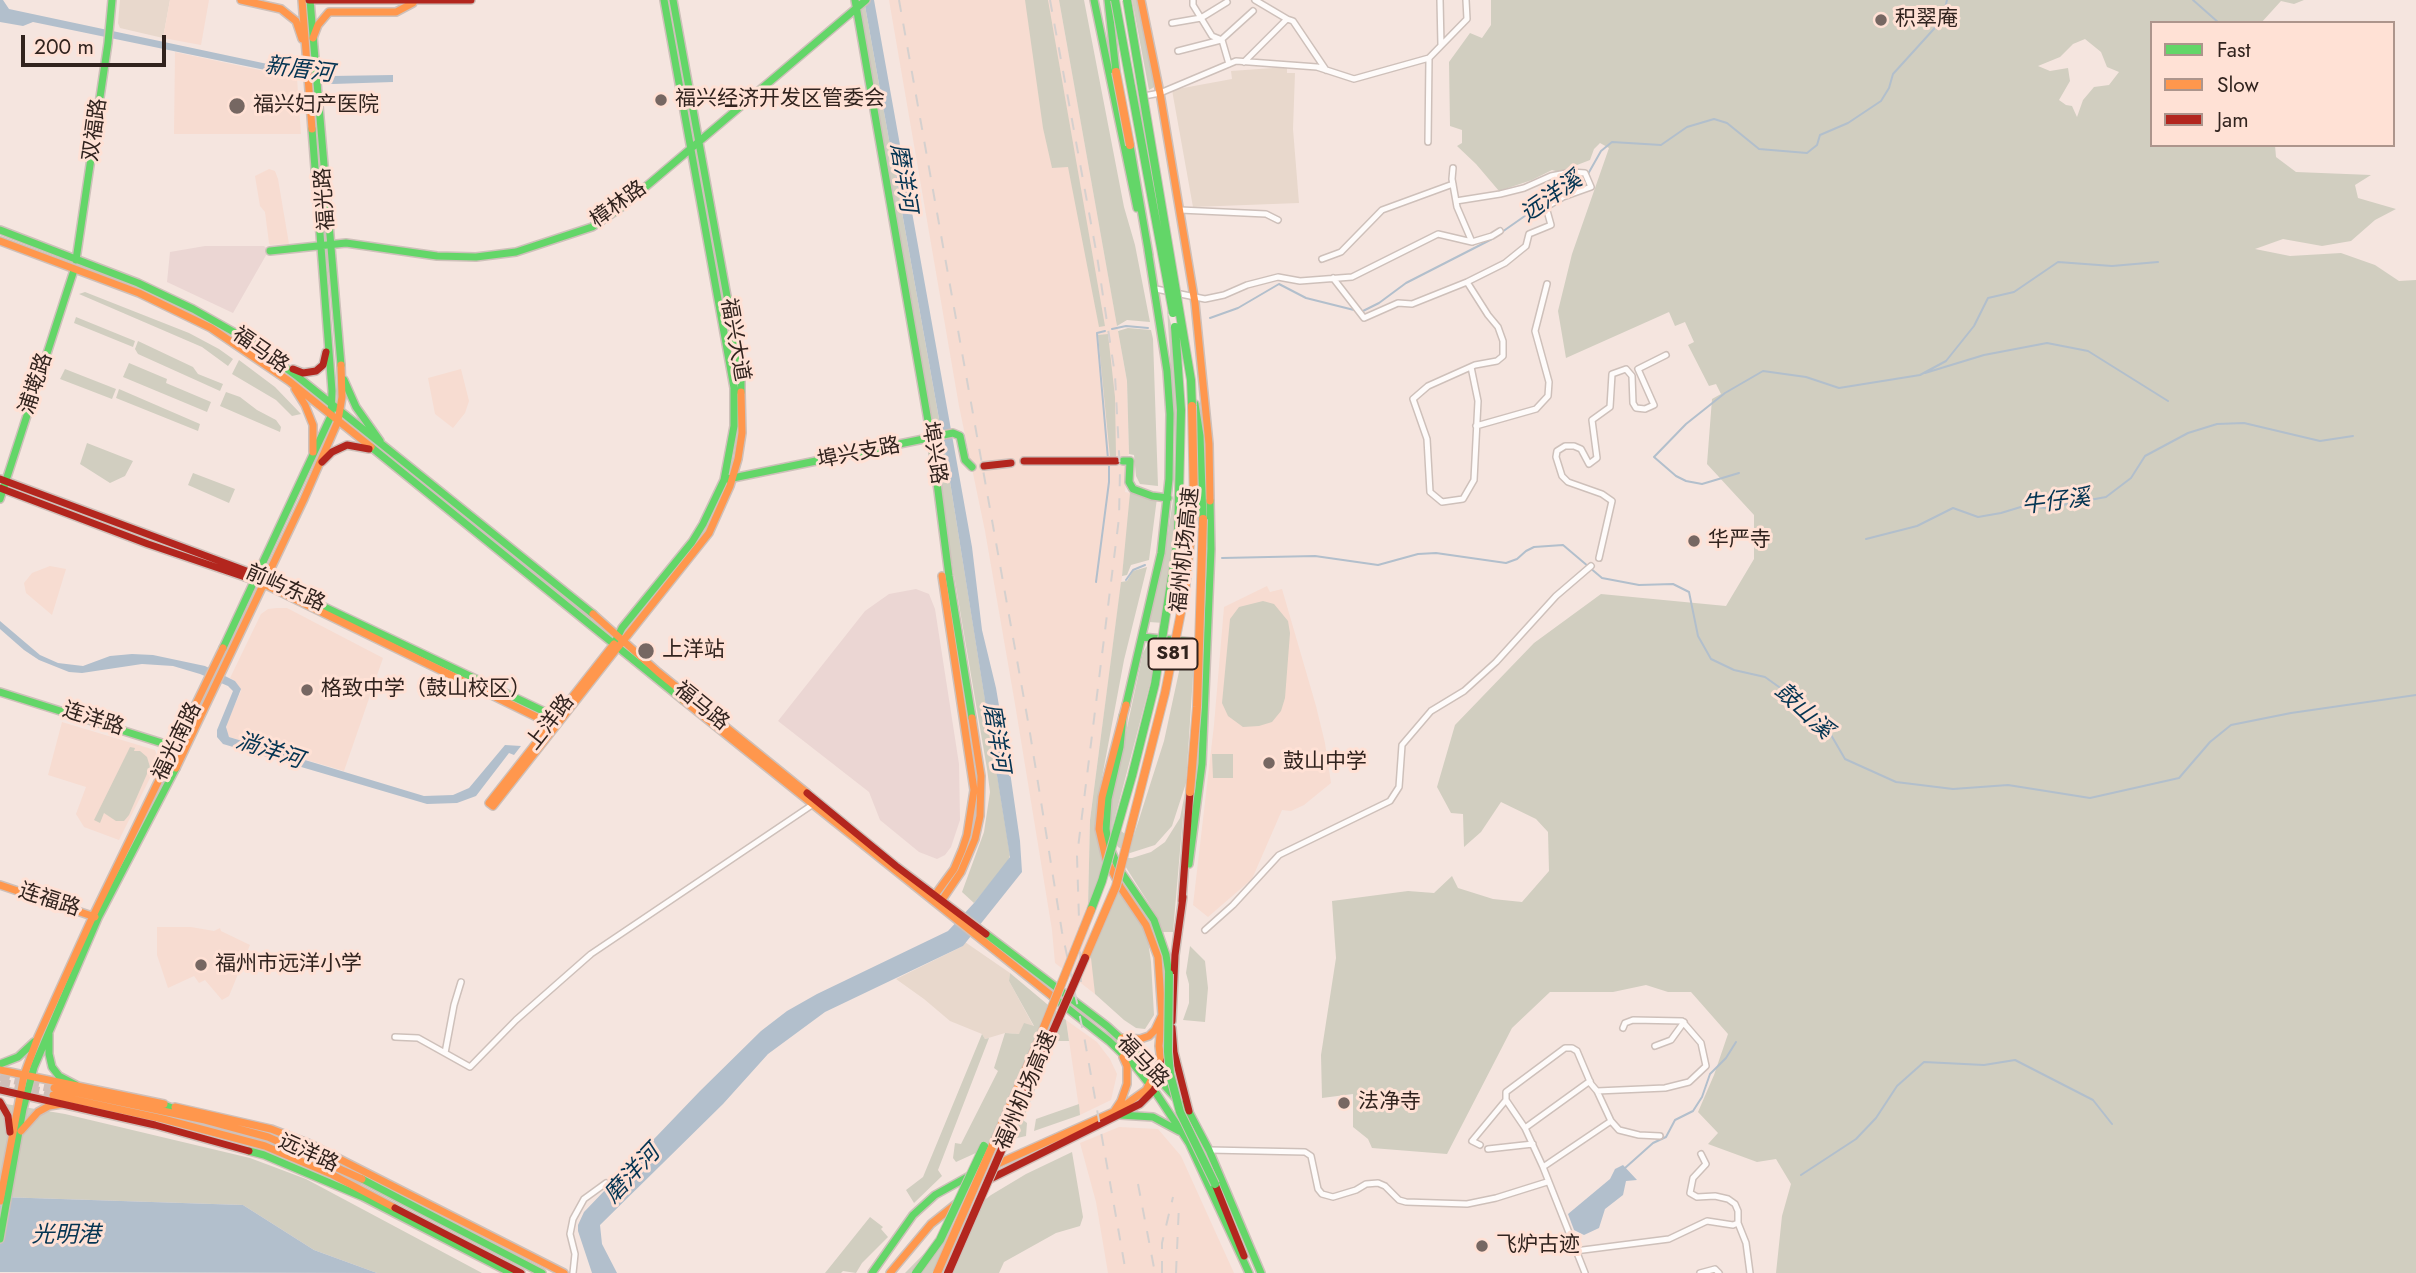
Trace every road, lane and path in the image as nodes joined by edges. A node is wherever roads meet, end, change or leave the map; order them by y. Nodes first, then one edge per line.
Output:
1 (112, 0) edge
2 (241, 0) edge
3 (302, 0) edge
4 (310, 0) edge
5 (471, 0) edge
6 (664, 0) edge
7 (673, 0) edge
8 (1094, 0) edge
9 (1108, 0) edge
10 (1115, 0) edge
11 (1127, 0) edge
12 (1141, 0) edge
13 (1193, 0) edge
14 (1255, 0) edge
15 (1440, 0) edge
16 (1466, 0) edge
17 (397, 1) edge
18 (416, 1) edge
19 (1227, 2) dead end
20 (860, 3) edge
21 (1253, 11) dead end
22 (1201, 18) junction
23 (1287, 19) junction
24 (1172, 23) dead end
25 (313, 39) junction
26 (1220, 40) junction
27 (1441, 45) junction
28 (304, 48) junction
29 (1178, 51) dead end
30 (1429, 58) junction
31 (1244, 62) junction
32 (1229, 64) junction
33 (1326, 70) junction
34 (1160, 93) junction
35 (1113, 101) junction
36 (699, 141) junction
37 (1429, 142) dead end
38 (691, 147) junction
39 (1453, 168) dead end
40 (1453, 184) junction
41 (1456, 201) junction
42 (1180, 210) junction
43 (1278, 220) dead end
44 (0, 230) edge
45 (1500, 231) dead end
46 (0, 241) edge
47 (1472, 242) junction
48 (325, 246) junction
49 (270, 251) dead end
50 (1149, 255) junction
51 (1322, 259) dead end
52 (76, 260) junction
53 (74, 270) junction
54 (1333, 278) junction
55 (1467, 282) junction
56 (1547, 284) dead end
57 (1156, 289) junction
58 (1194, 297) junction
59 (327, 335) junction
60 (1666, 355) dead end
61 (280, 364) junction
62 (340, 366) junction
63 (1472, 367) junction
64 (1191, 380) junction
65 (289, 381) junction
66 (332, 405) junction
67 (340, 411) junction
68 (334, 419) junction
69 (1476, 426) junction
70 (936, 437) junction
71 (386, 449) junction
72 (375, 452) junction
73 (1024, 461) dead end
74 (315, 463) junction
75 (1011, 463) dead end
76 (972, 467) dead end
77 (984, 467) dead end
78 (728, 479) junction
79 (2, 485) edge
80 (1168, 498) junction
81 (0, 499) edge
82 (1599, 558) dead end
83 (1591, 566) dead end
84 (261, 580) junction
85 (1142, 637) junction
86 (618, 643) junction
87 (1208, 644) junction
88 (0, 692) edge
89 (1124, 716) junction
90 (556, 722) junction
91 (181, 749) junction
92 (491, 804) dead end
93 (812, 805) junction
94 (0, 884) edge
95 (938, 898) junction
96 (1182, 901) junction
97 (956, 916) junction
98 (96, 917) junction
99 (1205, 930) dead end
100 (976, 932) junction
101 (461, 982) dead end
102 (1162, 1015) junction
103 (1684, 1022) junction
104 (1172, 1028) junction
105 (1623, 1028) dead end
106 (49, 1031) junction
107 (38, 1037) junction
108 (395, 1037) dead end
109 (1120, 1038) junction
110 (1655, 1046) dead end
111 (1120, 1051) junction
112 (445, 1054) junction
113 (34, 1059) junction
114 (0, 1063) edge
115 (0, 1070) edge
116 (28, 1076) junction
117 (1157, 1077) junction
118 (1590, 1081) junction
119 (76, 1085) junction
120 (1152, 1087) junction
121 (0, 1090) edge
122 (1597, 1091) junction
123 (1013, 1094) junction
124 (23, 1095) junction
125 (1506, 1100) junction
126 (0, 1102) edge
127 (62, 1104) junction
128 (161, 1104) junction
129 (1116, 1114) junction
130 (1190, 1114) junction
131 (205, 1120) junction
132 (1611, 1121) junction
133 (155, 1125) junction
134 (1525, 1128) junction
135 (203, 1130) junction
136 (1660, 1136) dead end
137 (14, 1140) junction
138 (1189, 1143) junction
139 (1532, 1144) junction
140 (1480, 1145) dead end
141 (1488, 1149) dead end
142 (1209, 1150) junction
143 (1701, 1154) dead end
144 (1543, 1167) junction
145 (9, 1169) junction
146 (1219, 1180) junction
147 (1547, 1182) junction
148 (606, 1183) dead end
149 (0, 1201) edge
150 (1738, 1223) junction
151 (0, 1239) edge
152 (1575, 1251) junction
153 (1249, 1272) edge
154 (511, 1273) edge
155 (521, 1273) edge
156 (542, 1273) edge
157 (564, 1273) edge
158 (573, 1273) edge
159 (872, 1273) edge
160 (890, 1273) edge
161 (916, 1273) edge
162 (937, 1273) edge
163 (948, 1273) edge
164 (1261, 1273) edge
165 (1585, 1273) edge
166 (1700, 1273) edge
167 (1719, 1273) edge
168 (1750, 1273) edge

1 - 52 main road, 双福路
2 - 28 main road
3 - 28 main road, 福光路
4 - 17 main road
4 - 25 main road, 福光路
5 - 18 main road
6 - 38 main road, 福兴大道
7 - 36 main road, 福兴大道
8 - 35 main road
9 - 50 main road, bridge
10 - 123 main road, 福州机场高速 / S81, bridge
11 - 64 main road, 福州机场高速 / S81, bridge
12 - 34 main road
13 - 22 street
14 - 23 street
15 - 27 street
16 - 27 street
17 - 18 main road
18 - 25 main road
19 - 22 street
20 - 36 main road, 樟林路
20 - 70 main road, 埠兴路
21 - 26 street
22 - 24 street
22 - 26 street
23 - 31 street
23 - 33 street
25 - 48 main road, 福光路
26 - 29 street
26 - 32 street
27 - 30 street
28 - 48 main road, 福光路
30 - 33 street
30 - 37 street
31 - 32 street
31 - 33 street
32 - 34 street
34 - 35 street
34 - 42 main road
35 - 50 main road
36 - 38 main road, 樟林路
36 - 78 main road, 福兴大道
38 - 48 main road, 樟林路
38 - 78 main road, 福兴大道
39 - 40 street
40 - 41 street
40 - 51 street
41 - 47 street
41 - 55 street
42 - 43 street
42 - 58 main road
44 - 52 main road, 福马路
45 - 47 street
46 - 53 main road, 福马路
47 - 54 street
48 - 49 main road, 樟林路
48 - 59 main road, 福光路
48 - 62 main road, 福光路
50 - 57 main road
52 - 61 main road, 福马路
53 - 65 main road, 福马路
53 - 79 main road, 浦墘路
54 - 55 street
54 - 58 street
55 - 63 street
56 - 69 street
57 - 58 street
57 - 80 main road
58 - 87 main road
59 - 61 main road
59 - 66 main road, 福光路
60 - 82 street
61 - 66 main road, 福马路
62 - 67 main road, 福光路
62 - 71 main road
63 - 69 street
63 - 69 street
64 - 96 main road, bridge
64 - 163 main road, 福州机场高速 / S81, bridge
65 - 68 main road, 福马路
65 - 74 main road
66 - 67 main road, 福马路
66 - 68 main road, 福光路
67 - 68 main road, 福光路
67 - 71 main road, 福马路
68 - 72 main road, 福马路
68 - 74 main road, 福光南路
70 - 76 main road, 埠兴支路
70 - 78 main road, 埠兴支路
70 - 95 main road, 埠兴路
71 - 86 main road, 福马路
72 - 74 main road
72 - 86 main road, 福马路
73 - 80 main road
74 - 84 main road, 福光南路
75 - 77 main road
78 - 86 main road, 福兴大道
79 - 81 main road, 浦墘路
79 - 84 main road, 前屿东路
80 - 85 main road
83 - 99 street
84 - 90 main road, 前屿东路
84 - 91 main road, 福光南路
85 - 87 main road
85 - 89 main road
86 - 90 main road, 上洋路
86 - 93 main road, 福马路
86 - 95 main road, 福马路
87 - 96 main road
88 - 91 main road, 连洋路
89 - 102 main road
89 - 146 main road, bridge
90 - 92 main road, 上洋路
91 - 98 main road, 福光南路
93 - 97 main road, 福马路
93 - 112 street
94 - 98 main road, 连福路
95 - 97 main road, 福马路
96 - 104 main road
97 - 100 main road, 福马路
98 - 106 main road, 福光南路
98 - 107 main road, 福光南路
100 - 109 main road, 福马路
100 - 111 main road, 福马路
101 - 112 street
102 - 109 main road
102 - 117 main road
103 - 105 street
103 - 110 street
103 - 122 street
104 - 117 main road
104 - 130 main road
106 - 113 main road, 福光南路
106 - 119 main road
107 - 113 main road, 福光南路
107 - 114 main road
108 - 112 street
109 - 117 main road, 福马路
111 - 120 main road, 福马路
111 - 129 main road
113 - 116 main road
115 - 116 main road
116 - 119 main road
116 - 124 main road
117 - 120 main road
117 - 130 main road, 福马路
118 - 122 street
118 - 125 street
118 - 134 street
119 - 128 main road
120 - 129 main road
120 - 138 main road, 福马路
121 - 124 main road
122 - 132 street
123 - 161 main road, bridge
123 - 162 main road, 福州机场高速 / S81, bridge
124 - 127 main road
124 - 137 main road
125 - 134 street
125 - 140 street
126 - 137 main road
127 - 133 main road
127 - 137 main road
128 - 131 main road
128 - 157 main road
129 - 138 main road
129 - 159 main road
129 - 160 main road
130 - 142 main road, 福马路
131 - 135 main road, 远洋路
131 - 156 main road, 远洋路
132 - 136 street
132 - 144 street
133 - 135 main road
133 - 154 main road
134 - 139 street
135 - 155 main road, 远洋路
137 - 145 main road
138 - 153 main road, 福马路
139 - 141 street
139 - 144 street
142 - 146 main road, 福马路
142 - 147 street
143 - 150 street
144 - 147 street
145 - 149 main road
145 - 151 main road
146 - 153 main road
146 - 164 main road, 福马路
147 - 152 street
148 - 158 street
150 - 152 street
150 - 168 street
152 - 165 street
166 - 167 street

